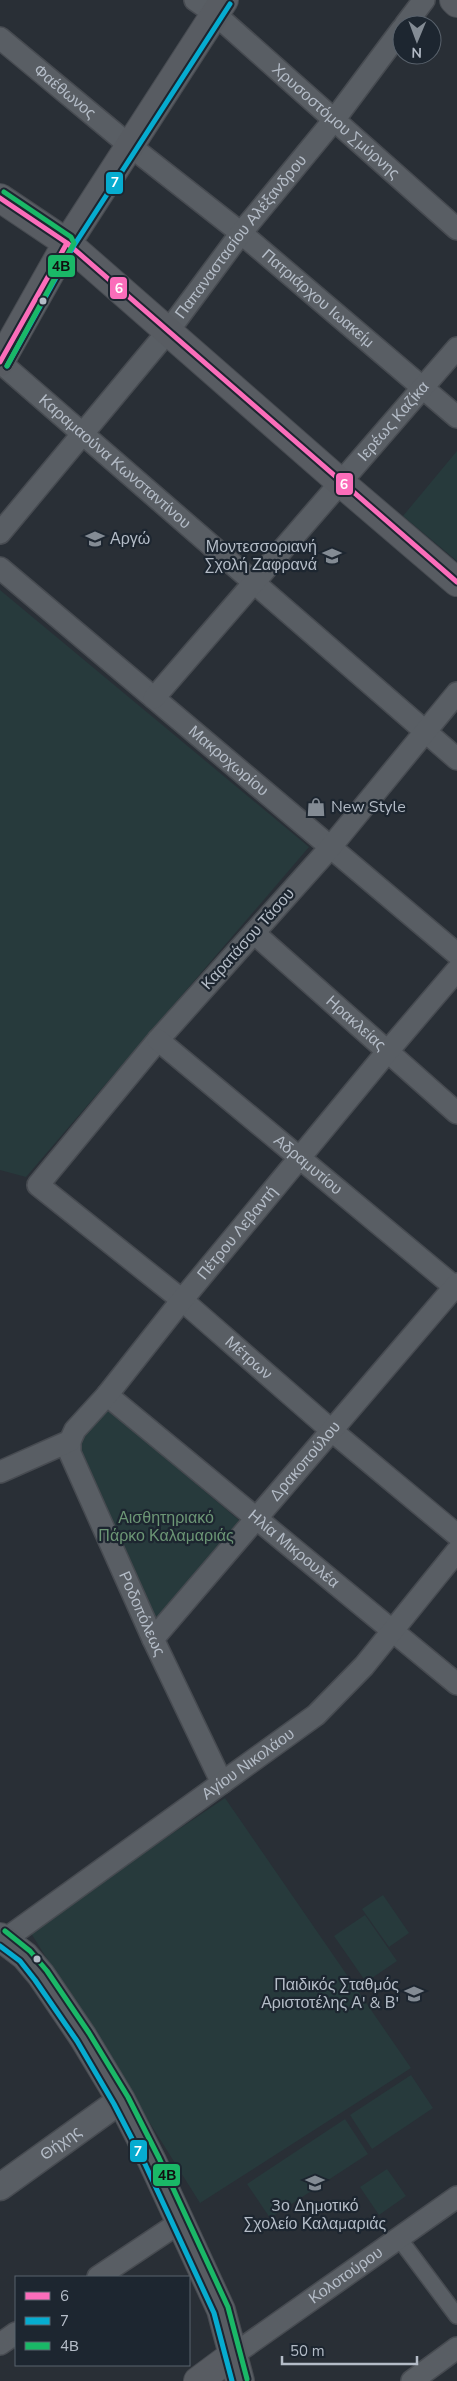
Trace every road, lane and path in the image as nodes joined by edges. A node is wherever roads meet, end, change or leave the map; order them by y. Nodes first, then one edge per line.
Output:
1 (424, 0) edge
2 (454, 0) edge
3 (457, 3) edge
4 (211, 5) edge
5 (413, 15) edge
6 (0, 38) edge
7 (392, 42) edge
8 (334, 120) junction
9 (128, 145) junction
10 (0, 198) edge
11 (457, 230) edge
12 (241, 233) junction
13 (67, 243) junction
14 (169, 330) junction
15 (457, 348) edge
16 (0, 362) edge
17 (423, 390) junction
18 (457, 417) edge
19 (84, 435) junction
20 (340, 482) junction
21 (0, 533) edge
22 (0, 568) edge
23 (252, 582) junction
24 (457, 582) edge
25 (457, 692) edge
26 (154, 698) junction
27 (425, 733) junction
28 (457, 759) edge
29 (330, 848) junction
30 (254, 933) junction
31 (457, 954) edge
32 (457, 970) edge
33 (158, 1040) junction
34 (386, 1052) junction
35 (457, 1113) edge
36 (300, 1158) junction
37 (38, 1185) joint
38 (456, 1287) edge
39 (182, 1300) junction
40 (107, 1395) junction
41 (331, 1430) junction
42 (70, 1441) junction
43 (0, 1472) edge
44 (255, 1520) junction
45 (457, 1535) edge
46 (457, 1551) edge
47 (393, 1631) junction
48 (153, 1639) junction
49 (457, 1684) edge
50 (222, 1783) junction
51 (2, 1940) edge
52 (121, 2100) junction
53 (0, 2186) edge
54 (457, 2197) edge
55 (179, 2223) junction
56 (398, 2237) junction
57 (100, 2276) edge
58 (457, 2316) edge
59 (15, 2334) edge
60 (0, 2344) edge
61 (457, 2348) edge
62 (232, 2368) edge
63 (198, 2381) edge
64 (240, 2381) edge
65 (412, 2381) edge

1 - 5 street
2 - 3 main road
4 - 8 street, Χρυσοστόμου Σμύρνης
4 - 9 main road
6 - 9 street, Φαέθωνος
7 - 8 street, Παπαναστασίου Αλέξανδρου
8 - 11 street, Χρυσοστόμου Σμύρνης
8 - 12 street, Παπαναστασίου Αλέξανδρου
9 - 12 street, Πατριάρχου Ιωακείμ
9 - 13 main road
10 - 13 main road
12 - 14 street, Παπαναστασίου Αλέξανδρου
12 - 17 street, Πατριάρχου Ιωακείμ
13 - 14 main road
13 - 16 main road
14 - 19 street, Παπαναστασίου Αλέξανδρου
14 - 20 main road
15 - 17 street, Ιερέως Καζίκα
16 - 19 street, Καραμαούνα Κωνσταντίνου
17 - 18 street, Πατριάρχου Ιωακείμ
17 - 20 street, Ιερέως Καζίκα
19 - 21 street, Παπαναστασίου Αλέξανδρου
19 - 23 street, Καραμαούνα Κωνσταντίνου
20 - 23 street, Ιερέως Καζίκα
20 - 24 main road
22 - 26 street, Μακροχωρίου
23 - 26 street, Ιερέως Καζίκα
23 - 27 street, Καραμαούνα Κωνσταντίνου
25 - 27 street, Καρατάσου Τάσου
26 - 29 street, Μακροχωρίου
27 - 28 street, Καραμαούνα Κωνσταντίνου
27 - 29 street, Καρατάσου Τάσου
29 - 30 street, Καρατάσου Τάσου
29 - 31 street, Μακροχωρίου
30 - 33 street, Καρατάσου Τάσου
30 - 34 street, Ηρακλείας
32 - 34 street, Πέτρου Λεβαντή
33 - 36 street, Αδραμυτίου
33 - 37 street, Καρατάσου Τάσου
34 - 35 street, Ηρακλείας
34 - 36 street, Πέτρου Λεβαντή
36 - 38 street, Αδραμυτίου
36 - 39 street, Πέτρου Λεβαντή
37 - 39 street, Μέτρων
38 - 41 street, Δρακοπούλου
39 - 40 street, Πέτρου Λεβαντή
39 - 41 street, Μέτρων
40 - 42 street, Πέτρου Λεβαντή
40 - 44 street, Ηλία Μικρουλέα
41 - 44 street, Δρακοπούλου
41 - 45 street, Μέτρων
42 - 43 street
42 - 48 street, Ροδοπόλεως
44 - 47 street, Ηλία Μικρουλέα
44 - 48 street, Δρακοπούλου
46 - 47 street, Αγίου Νικολάου
47 - 49 street, Ηλία Μικρουλέα
47 - 50 street, Αγίου Νικολάου
48 - 50 street, Ροδοπόλεως
50 - 51 street, Αγίου Νικολάου
51 - 52 main road
52 - 53 street, Θήχης
52 - 55 main road
54 - 56 street, Κολοτούρου
55 - 57 street
55 - 62 main road
56 - 58 street
56 - 62 street, Κολοτούρου
59 - 60 street
61 - 65 street
62 - 63 main road
62 - 64 main road

